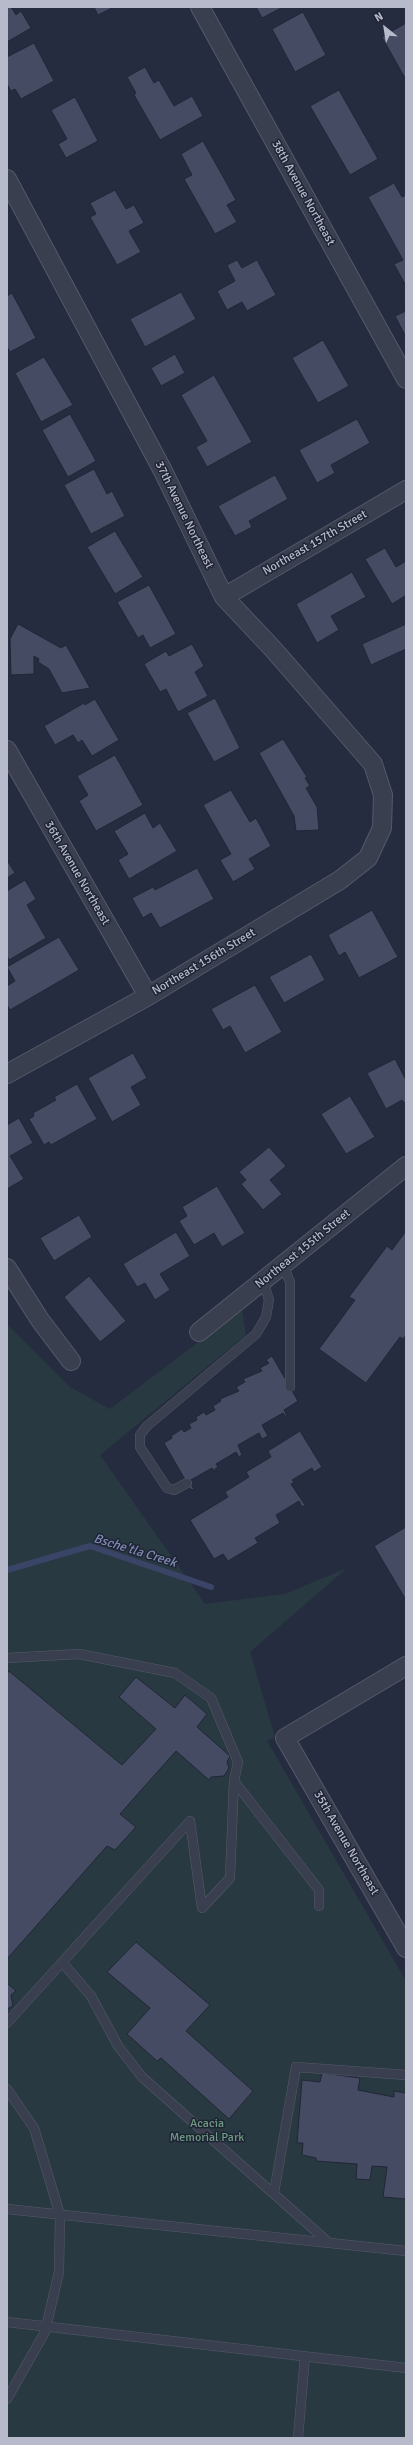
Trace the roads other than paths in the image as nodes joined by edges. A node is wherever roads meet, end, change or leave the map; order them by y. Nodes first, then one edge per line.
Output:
1 (200, 7) edge
2 (7, 179) edge
3 (406, 379) edge
4 (406, 490) edge
5 (224, 597) junction
6 (7, 750) edge
7 (382, 828) joint
8 (148, 996) junction
9 (7, 1074) edge
10 (406, 1166) edge
11 (283, 1265) junction
12 (7, 1268) edge
13 (264, 1281) junction
14 (199, 1332) dead end
15 (71, 1361) dead end
16 (290, 1387) dead end
17 (187, 1483) dead end
18 (7, 1658) edge
19 (406, 1666) edge
20 (234, 1781) junction
21 (319, 1906) dead end
22 (406, 1948) edge
23 (62, 1962) junction
24 (7, 2023) edge
25 (406, 2074) edge
26 (7, 2089) edge
27 (274, 2194) junction
28 (7, 2209) edge
29 (60, 2215) junction
30 (328, 2242) junction
31 (406, 2251) edge
32 (7, 2322) edge
33 (46, 2326) junction
34 (305, 2356) junction
35 (406, 2368) edge
36 (7, 2399) edge
37 (298, 2438) edge

1 - 3 street, 38th Avenue Northeast
2 - 5 street, 37th Avenue Northeast
4 - 5 street, Northeast 157th Street
5 - 7 street, 37th Avenue Northeast
6 - 8 street, 36th Avenue Northeast
7 - 8 street, Northeast 156th Street
8 - 9 street, Northeast 156th Street
10 - 11 street, Northeast 155th Street
11 - 13 street, Northeast 155th Street
11 - 16 lane
12 - 15 street
13 - 14 street, Northeast 155th Street
13 - 17 lane
18 - 20 lane
19 - 22 street, 35th Avenue Northeast
20 - 21 lane
20 - 23 lane
23 - 24 lane
23 - 27 lane
25 - 27 lane
26 - 29 lane
27 - 30 lane
28 - 29 lane
29 - 30 lane
29 - 33 lane
30 - 31 lane
32 - 33 lane
33 - 34 lane
33 - 36 lane
34 - 35 lane
34 - 37 lane

